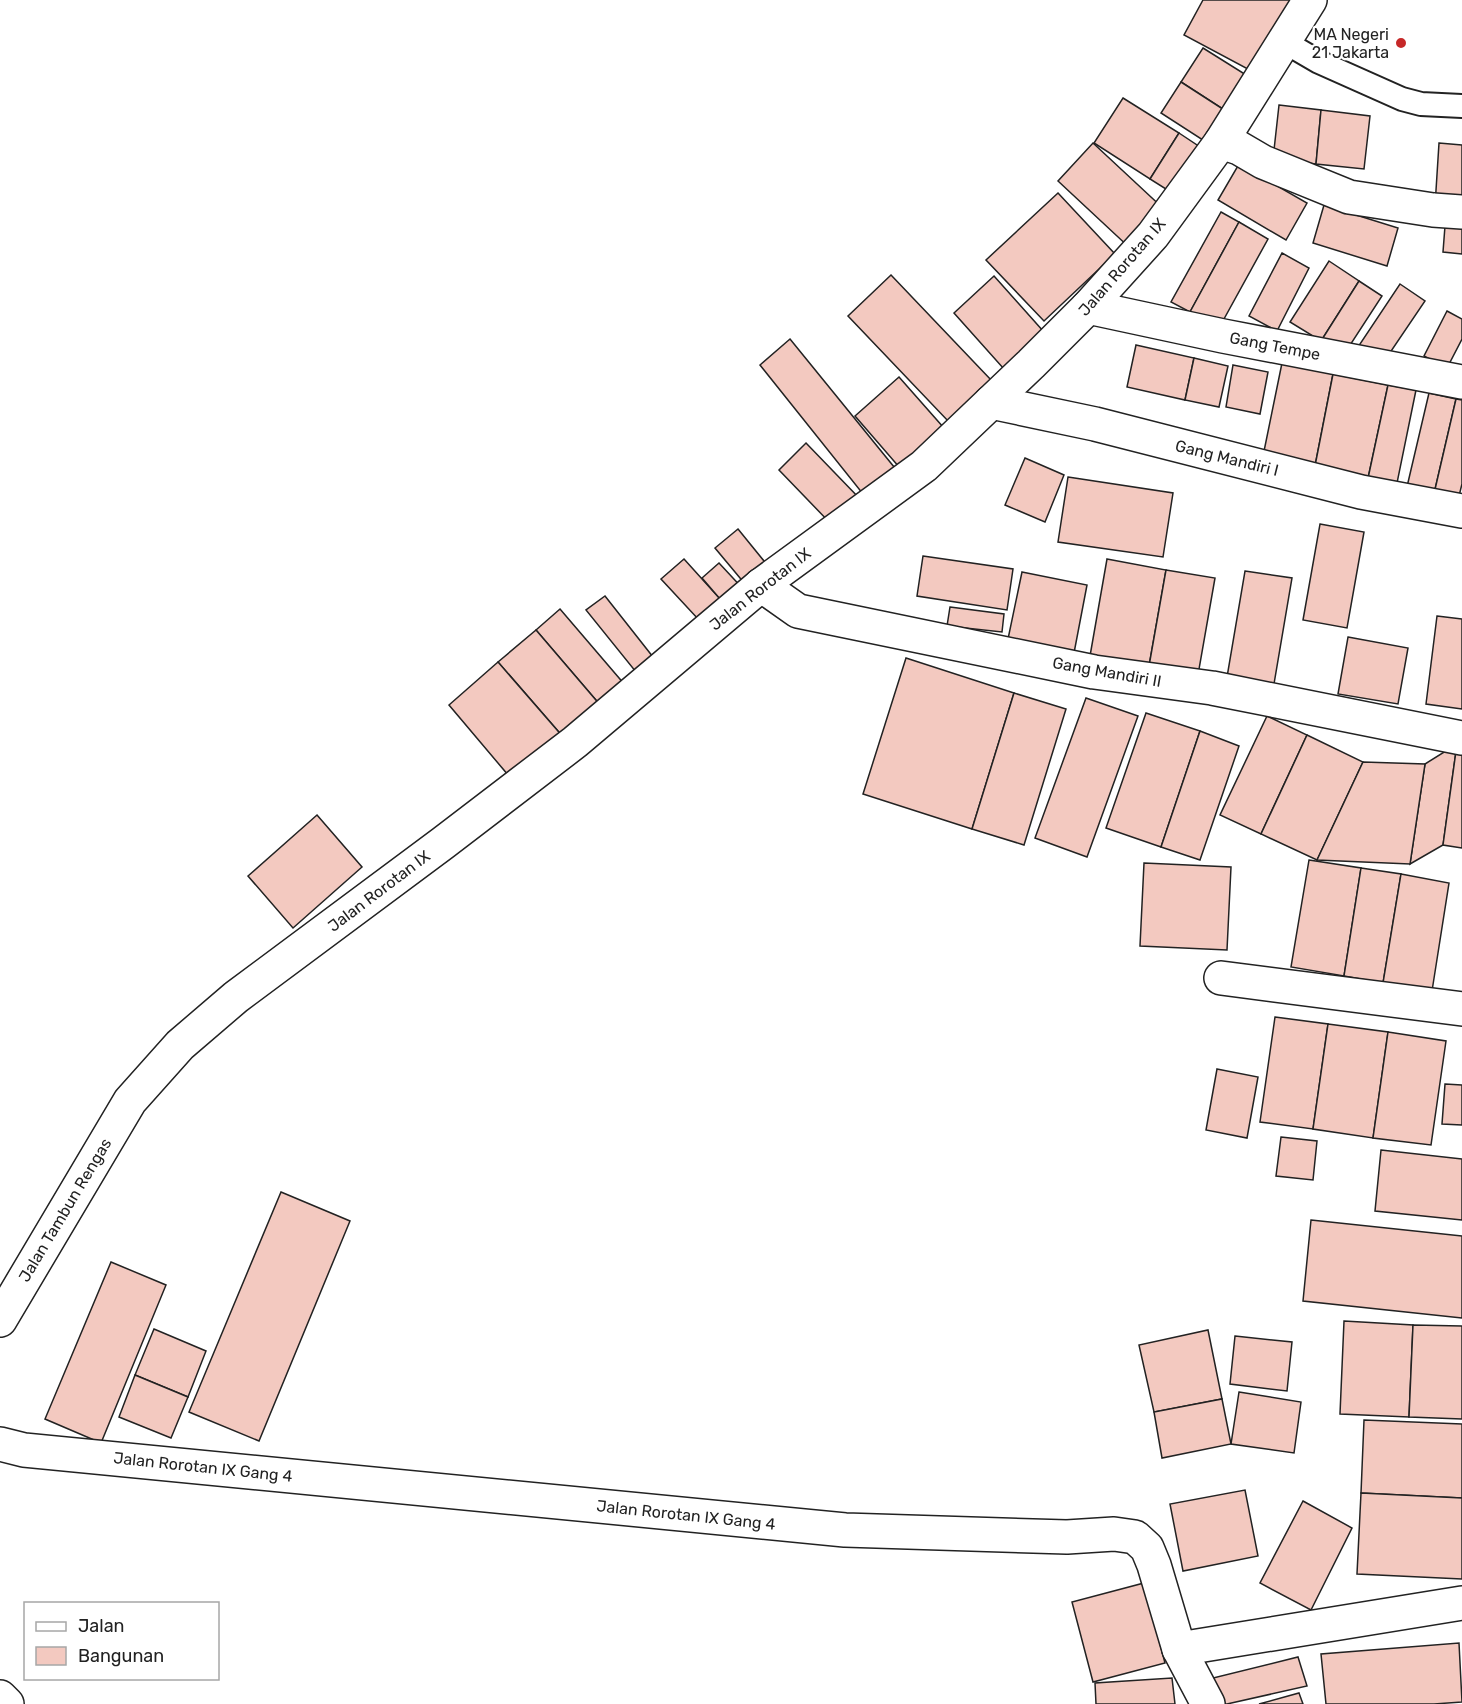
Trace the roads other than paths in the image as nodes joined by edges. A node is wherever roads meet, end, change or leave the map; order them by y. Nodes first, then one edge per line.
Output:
1 (1310, 0) edge
2 (1283, 42) junction
3 (1462, 106) edge
4 (1221, 142) junction
5 (1462, 212) edge
6 (1088, 307) junction
7 (1462, 382) edge
8 (991, 402) junction
9 (1462, 511) edge
10 (779, 598) junction
11 (1462, 738) edge
12 (1221, 978) dead end
13 (1462, 1009) edge
14 (130, 1101) joint
15 (0, 1320) edge
16 (12, 1447) edge
17 (1462, 1603) edge
18 (1179, 1649) junction
19 (0, 1697) edge
20 (7, 1704) edge
21 (1208, 1704) edge

1 - 2 street, Jalan Rorotan IX
2 - 3 lane
2 - 4 street, Jalan Rorotan IX
4 - 5 street
4 - 6 street, Jalan Rorotan IX
6 - 7 street, Gang Tempe
6 - 8 street, Jalan Rorotan IX
8 - 9 street, Gang Mandiri I
8 - 10 street, Jalan Rorotan IX
10 - 11 street, Gang Mandiri II
10 - 14 street, Jalan Rorotan IX
12 - 13 street
14 - 15 street, Jalan Tambun Rengas
16 - 18 street, Jalan Rorotan IX Gang 4
17 - 18 street
18 - 21 street
19 - 20 street

